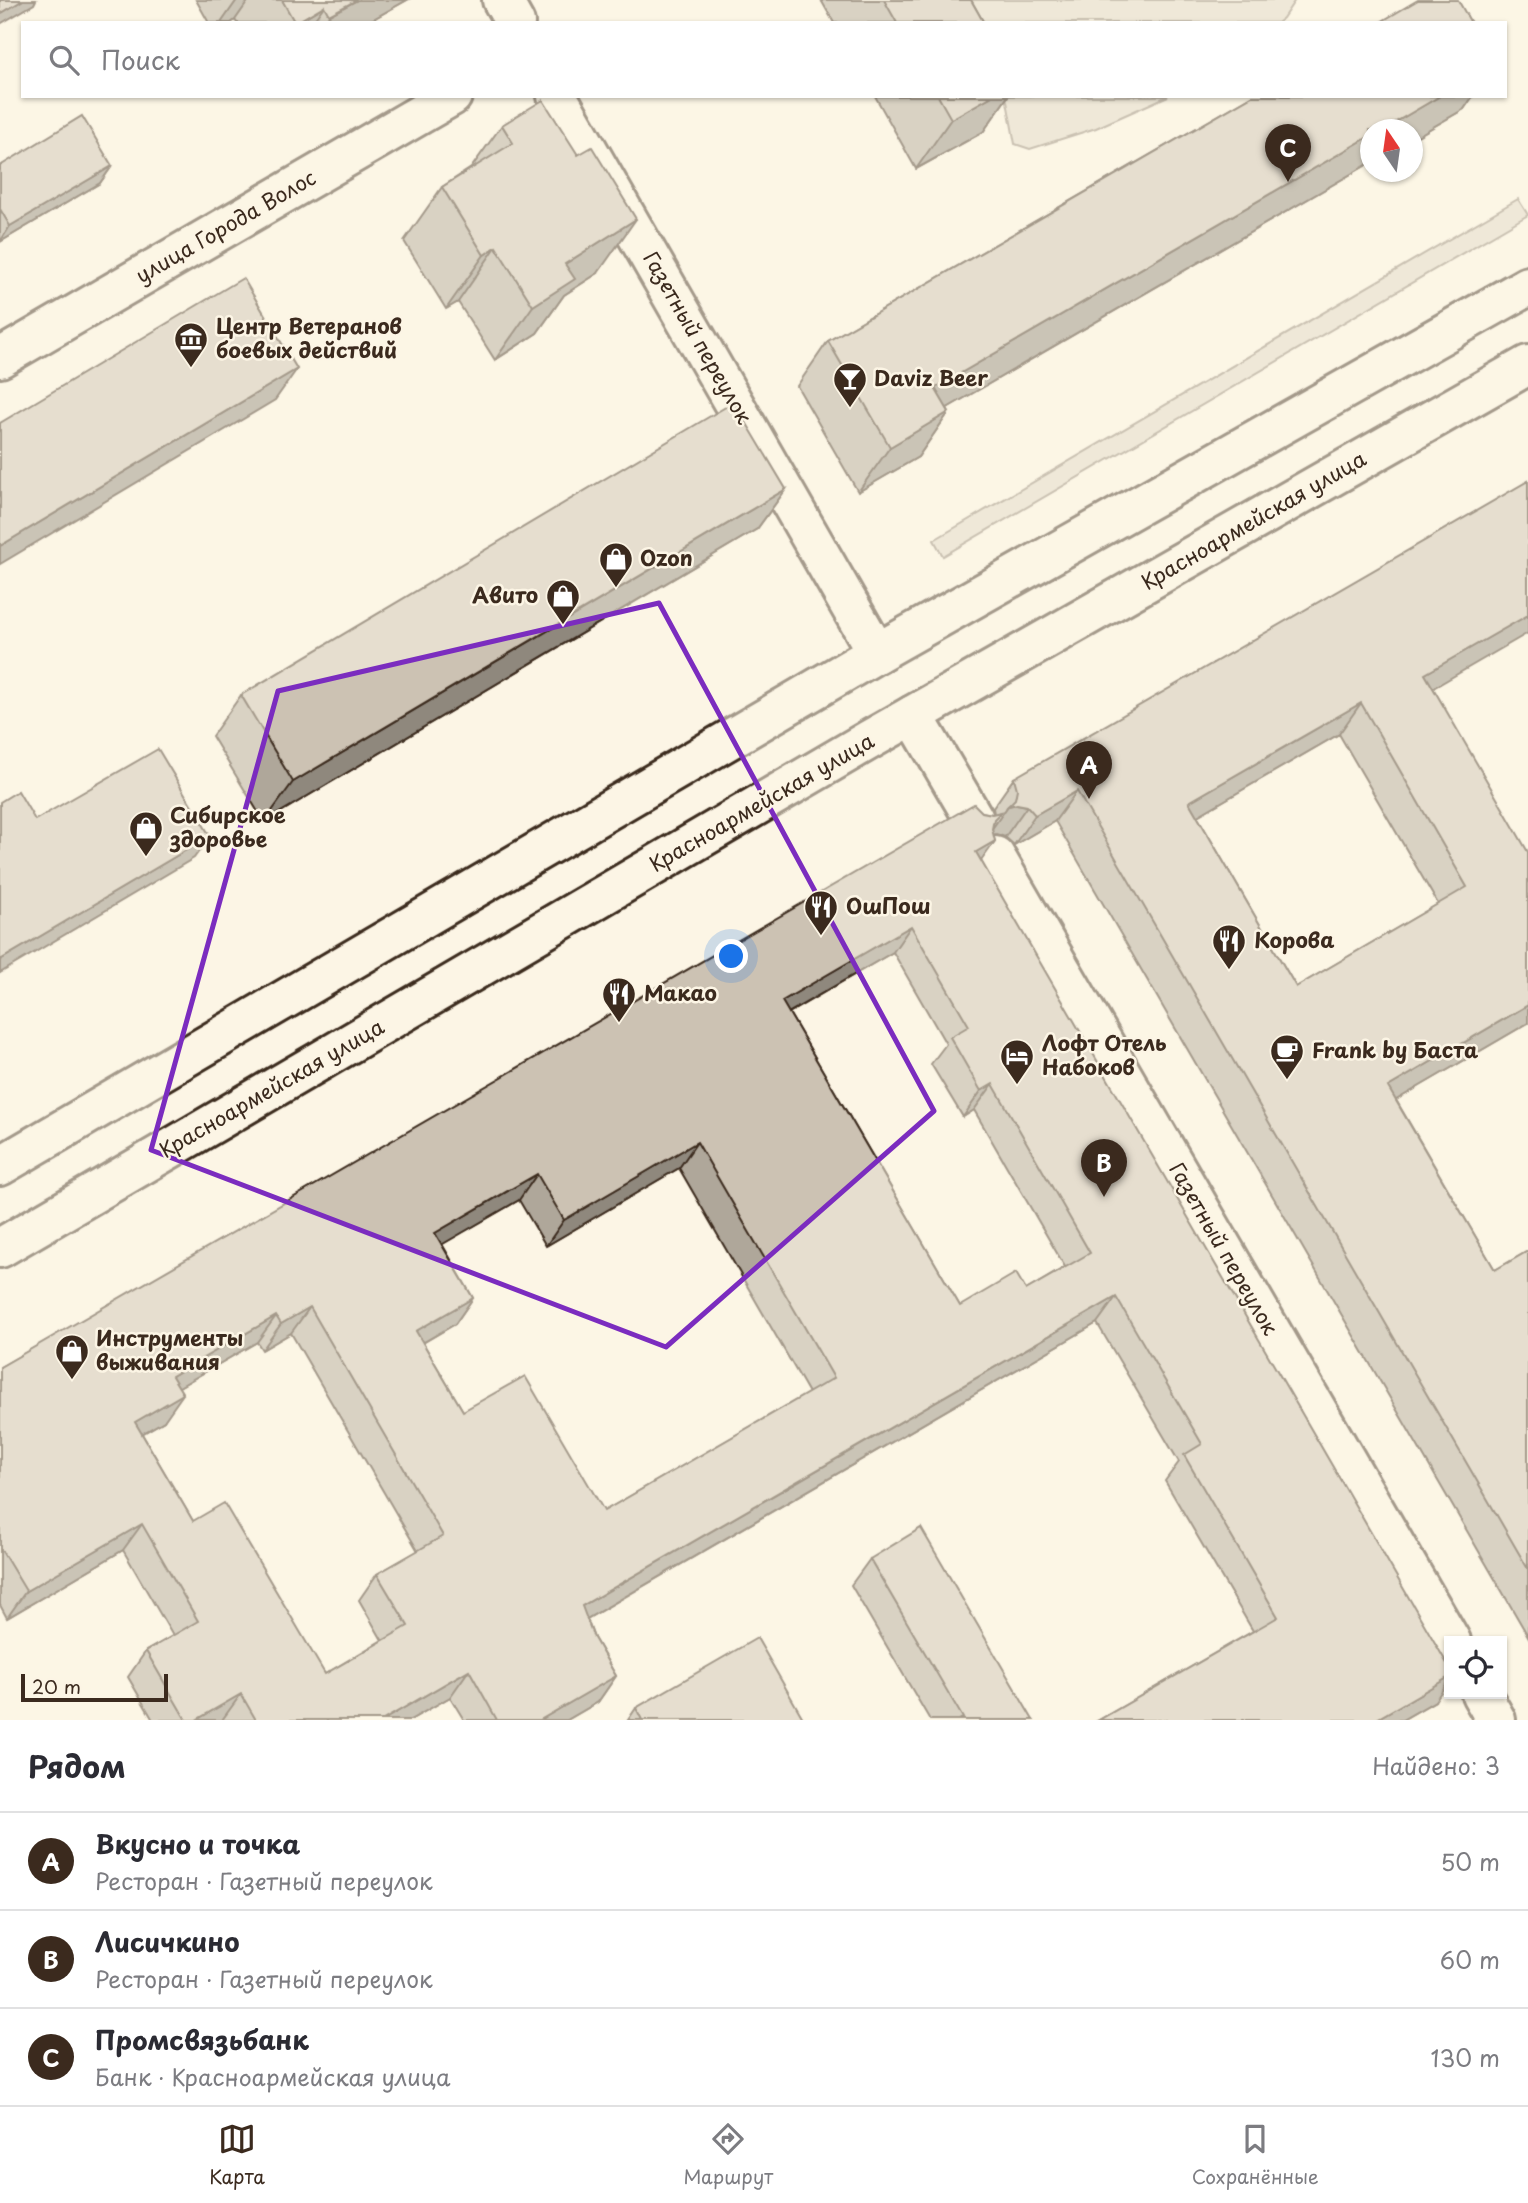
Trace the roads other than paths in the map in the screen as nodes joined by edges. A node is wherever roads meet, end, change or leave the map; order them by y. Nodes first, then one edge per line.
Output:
1 (502, 0) edge
2 (514, 21) edge
3 (449, 98) edge
4 (558, 98) edge
5 (1528, 286) edge
6 (0, 358) edge
7 (1528, 365) edge
8 (877, 653) junction
9 (913, 715) junction
10 (974, 819) edge
11 (995, 856) edge
12 (0, 1166) edge
13 (0, 1248) edge
14 (1448, 1636) edge
15 (1484, 1699) edge
16 (1496, 1720) edge

1 - 2 main road
3 - 6 main road, улица Города Волос
4 - 8 main road, Газетный переулок
5 - 8 main road
7 - 9 main road, Красноармейская улица
8 - 12 main road
9 - 10 main road
9 - 13 main road, Красноармейская улица
11 - 14 main road, Газетный переулок
15 - 16 main road

